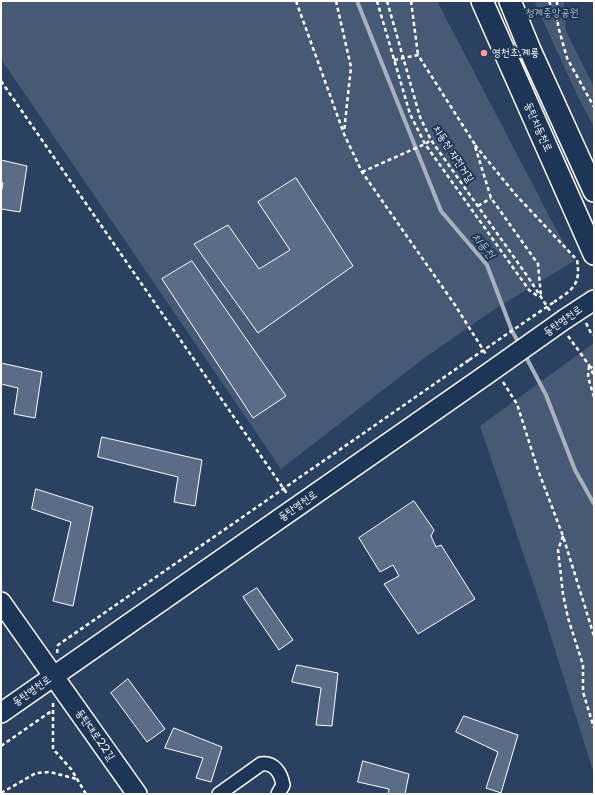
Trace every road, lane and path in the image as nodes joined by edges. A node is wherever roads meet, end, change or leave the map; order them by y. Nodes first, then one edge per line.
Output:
1 (296, 1) edge
2 (336, 1) edge
3 (376, 1) edge
4 (387, 1) edge
5 (411, 1) edge
6 (482, 1) edge
7 (510, 1) edge
8 (550, 1) edge
9 (557, 1) edge
10 (558, 26) junction
11 (418, 55) junction
12 (404, 58) junction
13 (394, 60) junction
14 (1, 81) edge
15 (594, 107) edge
16 (344, 134) junction
17 (431, 140) junction
18 (474, 143) junction
19 (424, 144) junction
20 (362, 172) junction
21 (594, 191) edge
22 (491, 198) junction
23 (478, 206) junction
24 (586, 257) edge
25 (541, 299) junction
26 (594, 300) edge
27 (488, 358) dead end
28 (589, 365) junction
29 (594, 368) edge
30 (594, 376) edge
31 (492, 377) junction
32 (594, 398) edge
33 (284, 488) junction
34 (296, 507) junction
35 (563, 536) junction
36 (1, 602) edge
37 (594, 636) edge
38 (58, 645) dead end
39 (53, 676) junction
40 (1, 712) edge
41 (594, 728) edge
42 (1, 746) edge
43 (78, 779) junction
44 (1, 793) edge
45 (86, 794) edge
46 (137, 794) edge
47 (219, 794) edge
48 (278, 794) edge

1 - 16 path
2 - 16 path
3 - 13 path
4 - 12 path, 치동천 자전거길
5 - 11 path
6 - 24 main road, 동탄치동천로
7 - 21 main road
8 - 10 path
9 - 10 path
10 - 15 path
11 - 12 path
11 - 18 path
12 - 13 path
12 - 17 path, 치동천 자전거길
13 - 19 path
14 - 33 path
16 - 20 path
17 - 19 path, bridge
17 - 23 path, 치동천 자전거길
18 - 22 path
18 - 24 path
19 - 20 path, bridge
19 - 25 path
20 - 27 path
22 - 23 path
22 - 25 path
23 - 25 path, 치동천 자전거길
24 - 33 path, bridge
26 - 31 street, 동탄영천로, bridge
28 - 29 path
28 - 30 path
28 - 32 path
31 - 34 street, 동탄영천로
31 - 35 path
33 - 34 path
33 - 38 path
34 - 39 street, 동탄영천로
35 - 37 path
35 - 41 path
36 - 39 street, 동탄대로22길
39 - 40 street, 동탄영천로
39 - 46 street, 동탄대로22길
42 - 43 path
43 - 44 path
43 - 45 path
47 - 48 street

